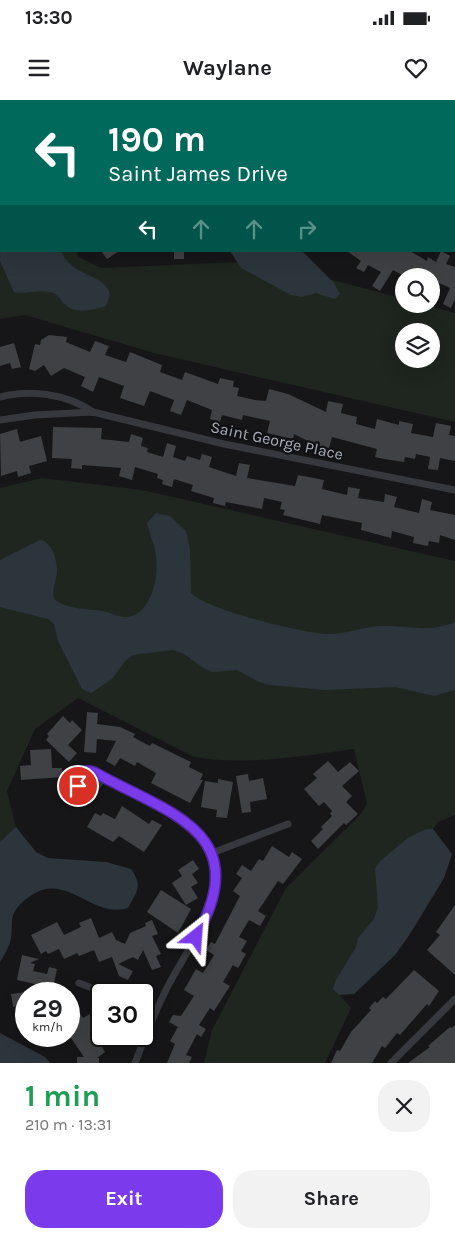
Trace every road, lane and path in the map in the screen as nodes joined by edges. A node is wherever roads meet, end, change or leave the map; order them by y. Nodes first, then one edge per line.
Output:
1 (0, 397) edge
2 (93, 412) junction
3 (0, 420) edge
4 (455, 490) edge
5 (104, 778) dead end
6 (288, 824) dead end
7 (212, 853) junction
8 (455, 998) edge
9 (156, 1011) joint
10 (135, 1063) edge
11 (391, 1063) edge

1 - 2 street, Saint George Place
2 - 3 street, Saint George Place
2 - 4 street, Saint George Place
5 - 7 street
6 - 7 street
7 - 9 street
8 - 11 street
9 - 10 street

